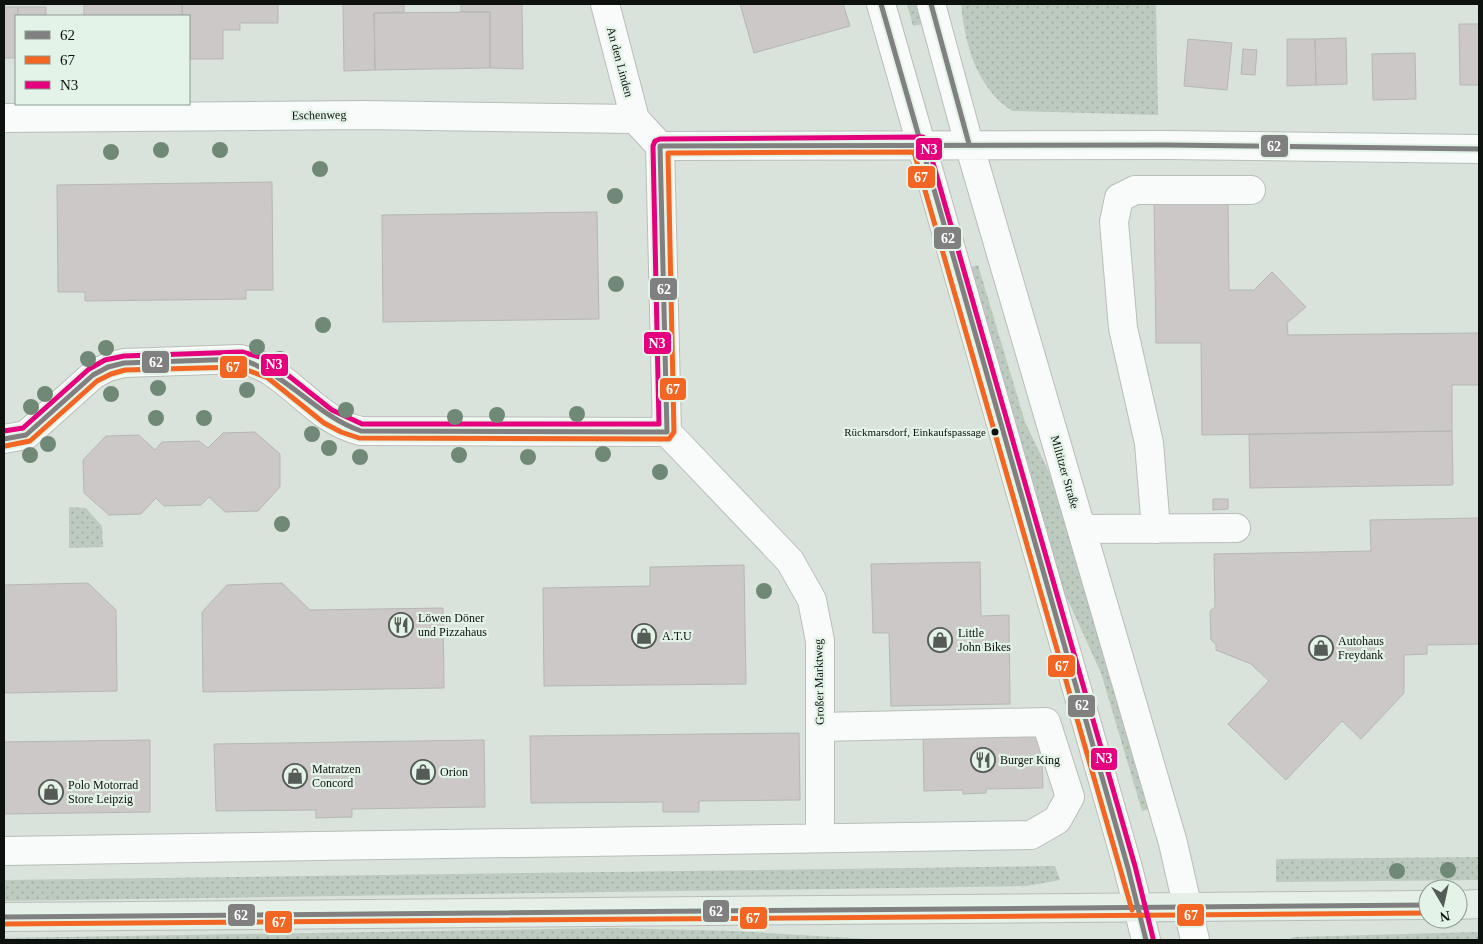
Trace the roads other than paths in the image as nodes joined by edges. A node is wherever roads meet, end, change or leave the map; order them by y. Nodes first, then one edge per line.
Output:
1 (605, 4) edge
2 (881, 4) edge
3 (931, 4) edge
4 (4, 118) edge
5 (635, 120) junction
6 (920, 144) junction
7 (969, 144) junction
8 (660, 146) junction
9 (1479, 149) edge
10 (1251, 190) dead end
11 (667, 432) junction
12 (4, 439) edge
13 (1236, 528) dead end
14 (1082, 529) junction
15 (1156, 529) junction
16 (820, 727) junction
17 (820, 837) junction
18 (4, 851) edge
19 (1418, 905) edge
20 (1139, 908) junction
21 (1189, 908) junction
22 (4, 917) edge
23 (1146, 940) edge
24 (1195, 940) edge

1 - 5 street, An den Linden
2 - 6 street
3 - 7 street, Miltitzer Straße
4 - 5 street, Eschenweg
5 - 8 street
6 - 7 street
6 - 8 street
6 - 20 street
7 - 9 street
7 - 14 street, Miltitzer Straße
8 - 11 street
10 - 15 street
11 - 12 street
11 - 16 street, Großer Marktweg
13 - 15 street
14 - 15 street
14 - 21 street, Miltitzer Straße
16 - 17 street, Großer Marktweg
16 - 17 street
17 - 18 street
19 - 21 main road
20 - 21 main road
20 - 22 main road
20 - 23 street
21 - 24 street, Miltitzer Straße

